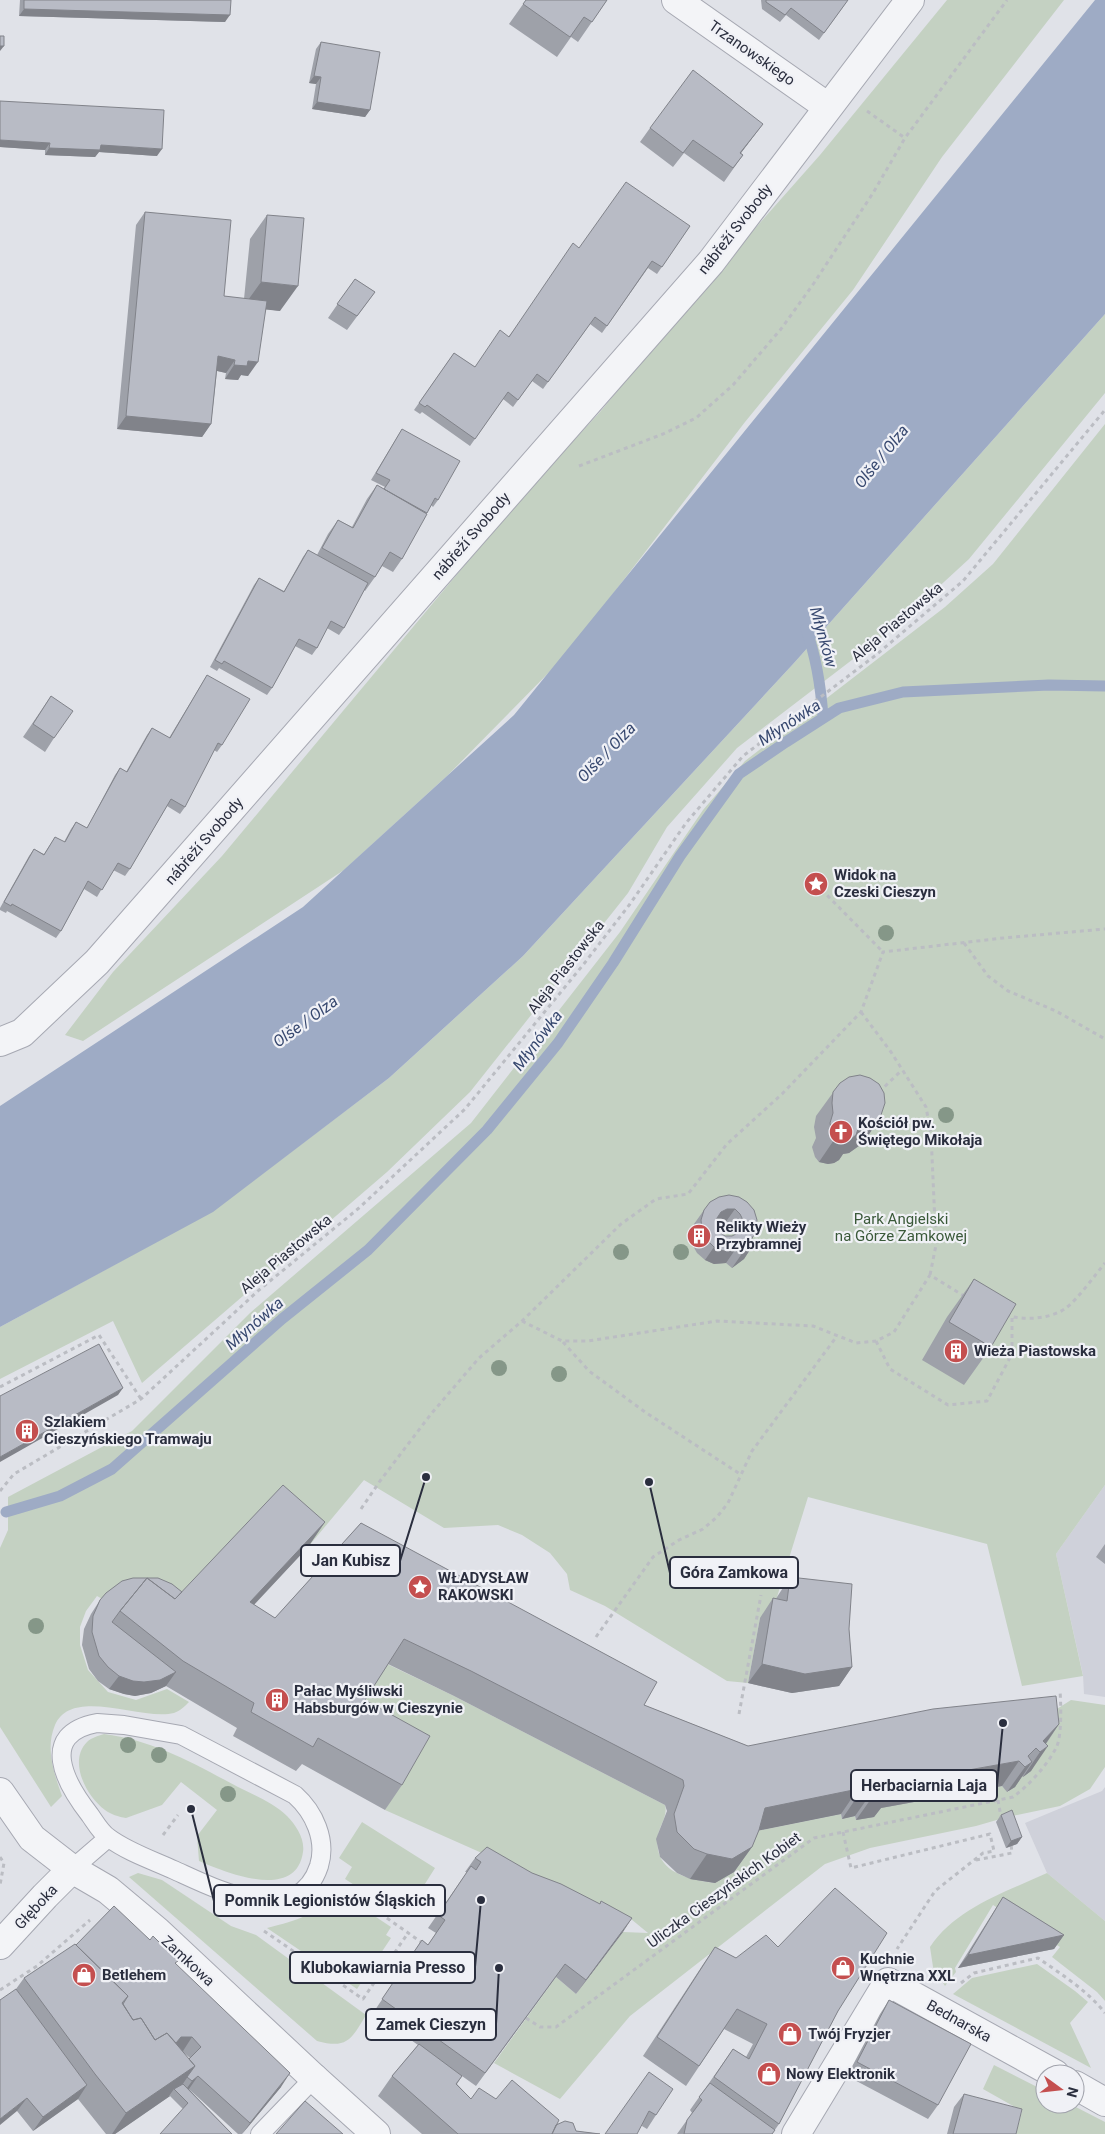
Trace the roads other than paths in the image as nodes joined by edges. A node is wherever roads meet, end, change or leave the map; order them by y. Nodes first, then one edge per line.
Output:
1 (676, 0) edge
2 (910, 0) edge
3 (828, 107) junction
4 (0, 1042) edge
5 (0, 1792) edge
6 (108, 1838) junction
7 (72, 1869) junction
8 (0, 1945) edge
9 (1037, 2064) edge
10 (314, 2078) junction
11 (260, 2134) edge
12 (376, 2134) edge
13 (796, 2134) edge

1 - 3 street, Trzanowskiego
2 - 3 street, nábřeží Svobody
3 - 4 street, nábřeží Svobody
5 - 7 street, Zamkowa
6 - 6 lane
6 - 7 lane
7 - 8 street, Głęboka
7 - 10 street, Zamkowa
9 - 13 street, Bednarska
10 - 11 lane
10 - 12 street, Zamkowa

